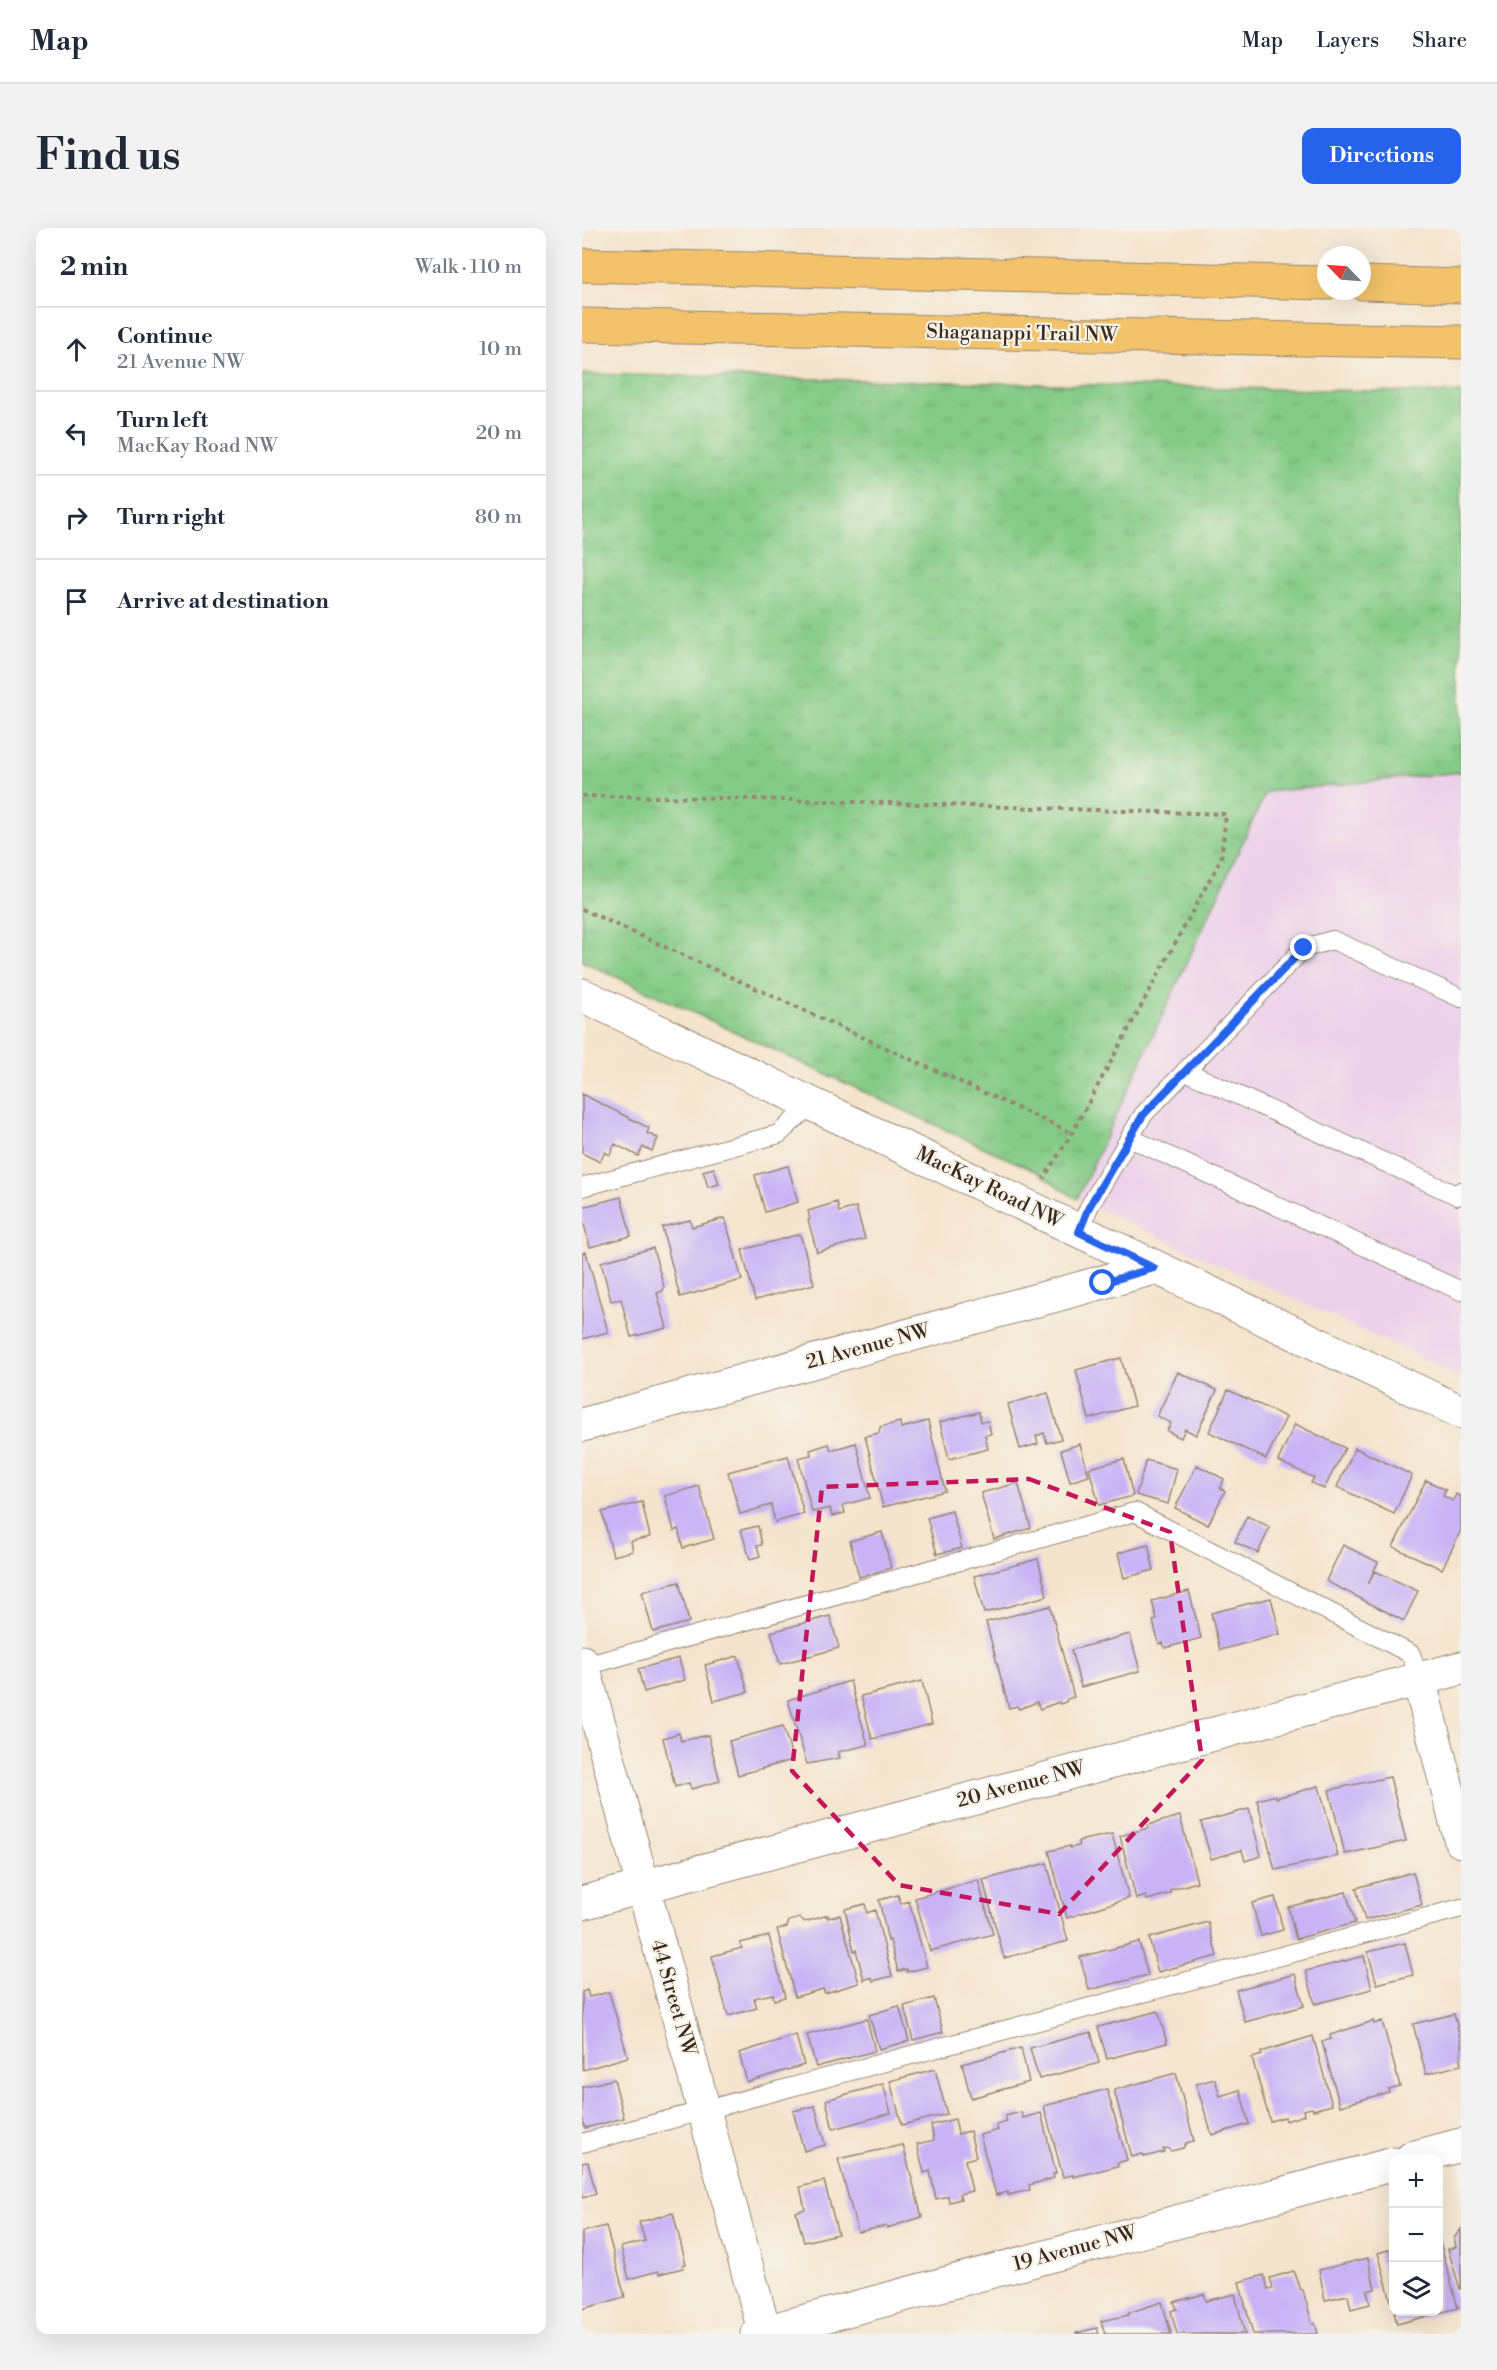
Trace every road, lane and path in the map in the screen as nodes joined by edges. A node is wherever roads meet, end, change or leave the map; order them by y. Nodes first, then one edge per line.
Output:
1 (582, 266) edge
2 (1317, 283) edge
3 (1371, 284) edge
4 (1461, 286) edge
5 (582, 325) edge
6 (1461, 342) edge
7 (582, 796) edge
8 (582, 909) edge
9 (582, 995) edge
10 (1461, 998) edge
11 (1185, 1071) junction
12 (812, 1103) junction
13 (1072, 1133) junction
14 (1130, 1138) junction
15 (1041, 1184) dead end
16 (582, 1187) edge
17 (1461, 1191) edge
18 (1079, 1232) junction
19 (1154, 1268) junction
20 (1461, 1291) edge
21 (1461, 1412) edge
22 (582, 1425) edge
23 (582, 1666) edge
24 (1461, 1668) edge
25 (1419, 1680) junction
26 (1461, 1841) edge
27 (643, 1888) junction
28 (582, 1903) edge
29 (1461, 1908) edge
30 (705, 2110) junction
31 (582, 2144) edge
32 (1461, 2145) edge
33 (1427, 2154) edge
34 (1389, 2165) edge
35 (762, 2333) edge

1 - 2 main road
3 - 4 main road
5 - 6 main road, Shaganappi Trail NW
7 - 13 path
8 - 13 path
9 - 12 street, MacKay Road NW
10 - 11 lane
11 - 14 lane
11 - 17 lane
12 - 16 lane
12 - 18 street, MacKay Road NW
13 - 15 path
14 - 18 lane
14 - 20 lane
18 - 19 street, MacKay Road NW
19 - 21 street, MacKay Road NW
19 - 22 street, 21 Avenue NW
23 - 25 lane
23 - 27 street, 44 Street NW
24 - 25 street, 20 Avenue NW
25 - 26 street
25 - 27 street, 20 Avenue NW
27 - 28 street, 20 Avenue NW
27 - 30 street, 44 Street NW
29 - 30 lane
30 - 31 lane
30 - 35 street, 44 Street NW
32 - 33 street
34 - 35 street, 19 Avenue NW

